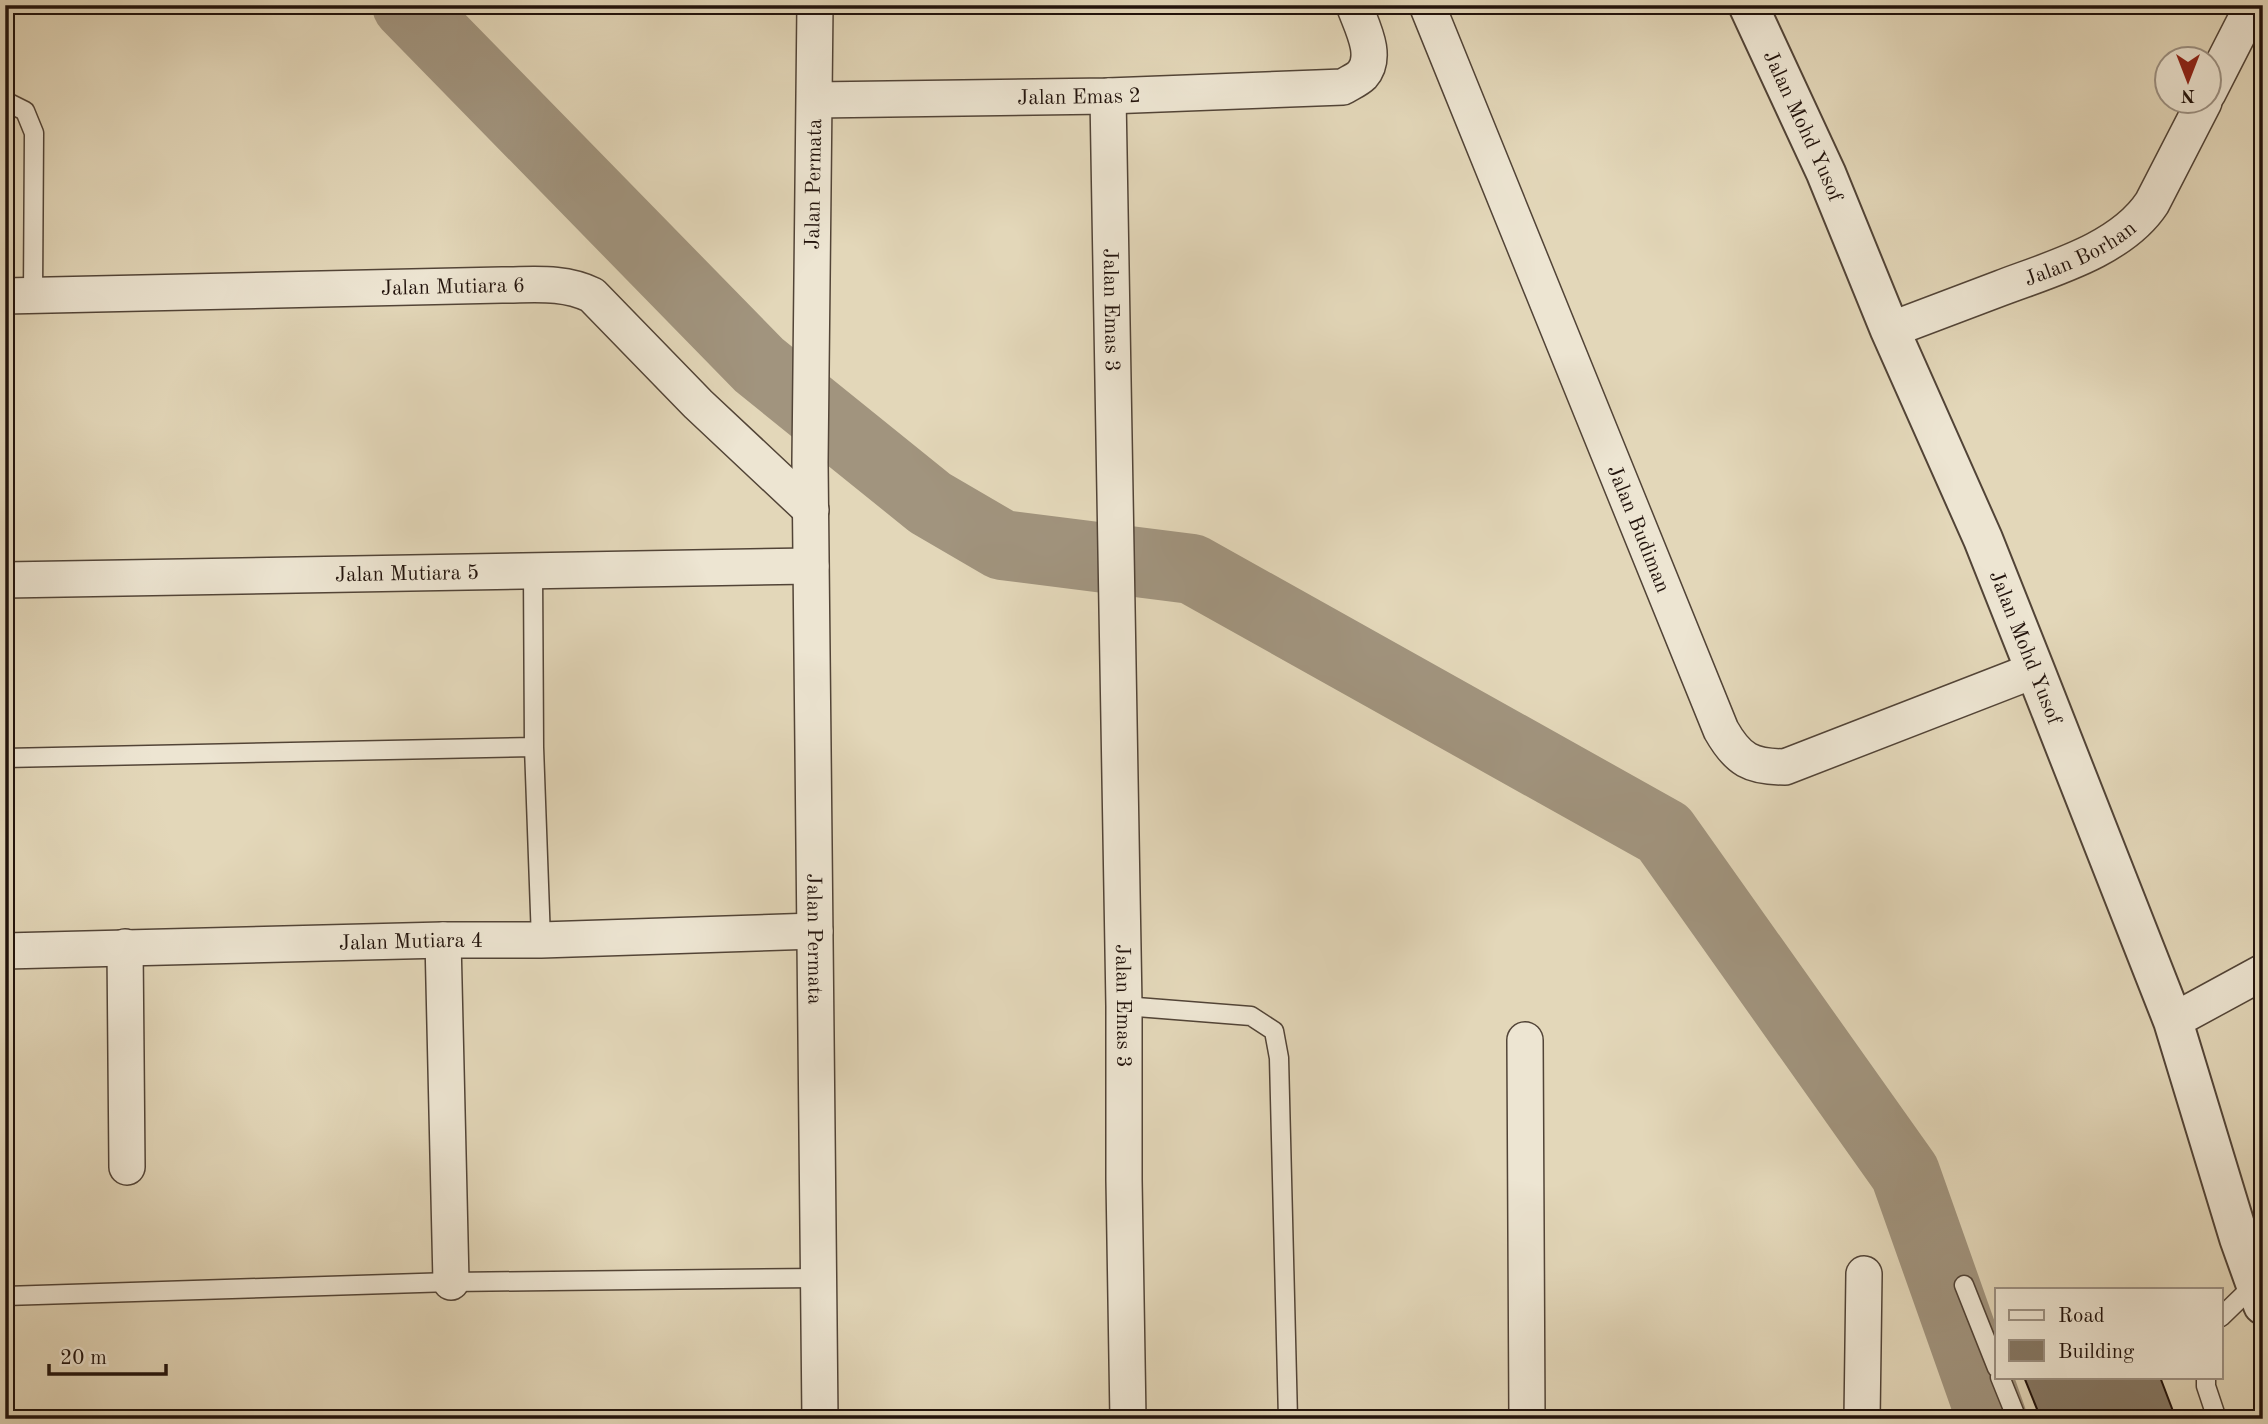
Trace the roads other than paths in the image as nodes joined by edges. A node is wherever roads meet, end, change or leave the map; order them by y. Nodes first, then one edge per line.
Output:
1 (815, 5) edge
2 (1354, 5) edge
3 (1427, 5) edge
4 (1748, 5) edge
5 (2253, 5) edge
6 (2222, 66) edge
7 (1108, 96) junction
8 (815, 100) junction
9 (5, 101) edge
10 (2197, 116) edge
11 (19, 296) edge
12 (1890, 330) junction
13 (811, 510) junction
14 (811, 566) junction
15 (533, 571) junction
16 (5, 580) edge
17 (2035, 670) junction
18 (534, 747) junction
19 (5, 758) edge
20 (816, 931) junction
21 (443, 940) junction
22 (541, 940) junction
23 (125, 947) junction
24 (5, 951) edge
25 (2263, 972) edge
26 (1124, 1006) junction
27 (2173, 1021) junction
28 (1525, 1040) dead end
29 (127, 1167) dead end
30 (1864, 1274) dead end
31 (819, 1278) junction
32 (451, 1282) junction
33 (1964, 1286) dead end
34 (2259, 1294) edge
35 (5, 1296) edge
36 (2222, 1317) edge
37 (1995, 1363) edge
38 (2000, 1378) edge
39 (2206, 1378) edge
40 (820, 1419) edge
41 (1128, 1419) edge
42 (1288, 1419) edge
43 (1527, 1419) edge
44 (1862, 1419) edge
45 (2017, 1419) edge
46 (2217, 1419) edge

1 - 8 street, Jalan Permata
2 - 7 street, Jalan Emas 2
3 - 17 street, Jalan Budiman
4 - 12 street, Jalan Mohd Yusof
5 - 6 street
7 - 8 street, Jalan Emas 2
7 - 26 street, Jalan Emas 3
8 - 13 street, Jalan Permata
9 - 11 lane
10 - 12 street, Jalan Borhan
11 - 13 street, Jalan Mutiara 6
12 - 17 street, Jalan Mohd Yusof
13 - 14 street, Jalan Permata
14 - 15 street, Jalan Mutiara 5
14 - 20 street, Jalan Permata
15 - 16 street, Jalan Mutiara 5
15 - 18 lane
17 - 27 street, Jalan Mohd Yusof
18 - 19 lane
18 - 22 lane
20 - 22 street, Jalan Mutiara 4
20 - 31 street, Jalan Permata
21 - 22 street, Jalan Mutiara 4
21 - 23 street, Jalan Mutiara 4
21 - 32 street
23 - 24 street, Jalan Mutiara 4
23 - 29 street
25 - 27 street
26 - 41 street, Jalan Emas 3
26 - 42 lane
27 - 34 street, Jalan Mohd Yusof
28 - 43 street
30 - 44 street
31 - 32 lane
31 - 40 street, Jalan Permata
32 - 35 lane
33 - 37 lane
34 - 36 lane
38 - 45 lane
39 - 46 lane

